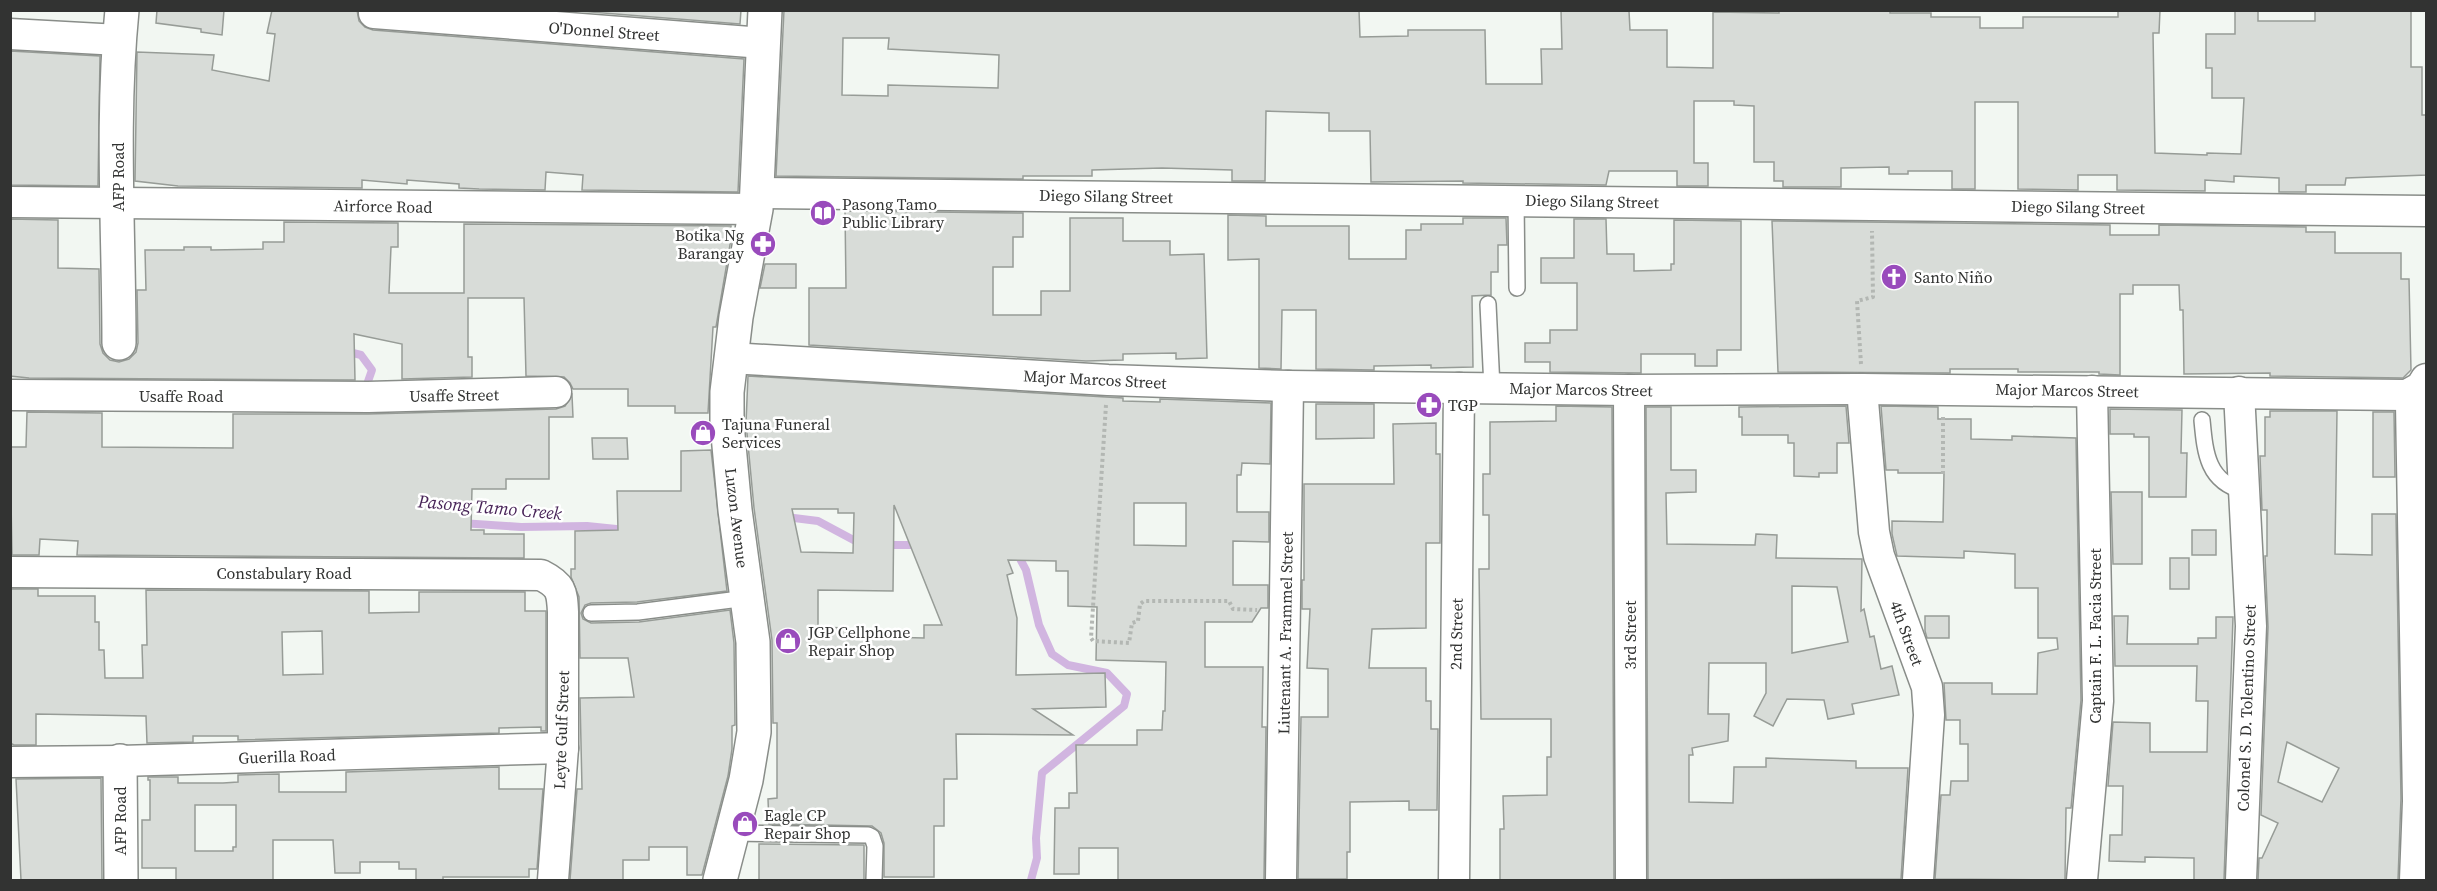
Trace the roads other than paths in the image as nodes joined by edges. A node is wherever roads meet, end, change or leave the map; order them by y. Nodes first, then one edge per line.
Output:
1 (765, 10) edge
2 (374, 13) dead end
3 (121, 25) edge
4 (10, 34) edge
5 (763, 43) junction
6 (1516, 200) junction
7 (756, 201) junction
8 (10, 202) edge
9 (117, 203) junction
10 (2427, 211) edge
11 (1517, 288) dead end
12 (1488, 304) dead end
13 (120, 343) dead end
14 (730, 358) junction
15 (1288, 386) junction
16 (2417, 387) edge
17 (1459, 388) junction
18 (1492, 388) junction
19 (1862, 388) junction
20 (1629, 390) junction
21 (2092, 391) junction
22 (556, 392) dead end
23 (2239, 392) junction
24 (10, 395) edge
25 (359, 397) joint
26 (2202, 420) dead end
27 (2244, 490) junction
28 (10, 572) edge
29 (555, 582) joint
30 (747, 598) junction
31 (591, 613) dead end
32 (563, 748) junction
33 (120, 761) junction
34 (10, 762) edge
35 (2422, 801) edge
36 (733, 833) junction
37 (121, 880) edge
38 (553, 880) edge
39 (720, 880) edge
40 (874, 880) edge
41 (1281, 880) edge
42 (1454, 880) edge
43 (1631, 880) edge
44 (1918, 880) edge
45 (2082, 880) edge
46 (2241, 880) edge
47 (2415, 880) edge

1 - 5 main road, Luzon Avenue
2 - 5 street, O'Donnel Street
3 - 4 street
3 - 9 main road, AFP Road
5 - 7 main road, Luzon Avenue
6 - 7 street, Diego Silang Street
6 - 10 street, Diego Silang Street
6 - 11 lane
7 - 9 street, Airforce Road
7 - 14 main road, Luzon Avenue
8 - 9 street, Airforce Road
9 - 13 main road, AFP Road
12 - 18 lane
14 - 15 street, Major Marcos Street
14 - 30 main road, Luzon Avenue
15 - 17 street, Major Marcos Street
15 - 41 street, Liutenant A. Frammel Street
16 - 23 street, Major Marcos Street
16 - 35 street
17 - 18 street, Major Marcos Street
17 - 42 street, 2nd Street
18 - 20 street, Major Marcos Street
19 - 20 street, Major Marcos Street
19 - 21 street, Major Marcos Street
19 - 44 street, 4th Street
20 - 43 street, 3rd Street
21 - 23 street, Major Marcos Street
21 - 45 street, Captain F. L. Facia Street
22 - 25 street, Usaffe Street
23 - 27 street, Colonel S. D. Tolentino Street
24 - 25 street, Usaffe Road
26 - 27 lane
27 - 46 street, Colonel S. D. Tolentino Street
28 - 29 street, Constabulary Road
29 - 32 street, Leyte Gulf Street
30 - 31 lane
30 - 36 main road, Luzon Avenue
32 - 33 street, Guerilla Road
32 - 38 street, Leyte Gulf Street
33 - 34 street, Guerilla Road
33 - 37 main road, AFP Road
35 - 47 street
36 - 39 main road, Luzon Avenue
36 - 40 lane

